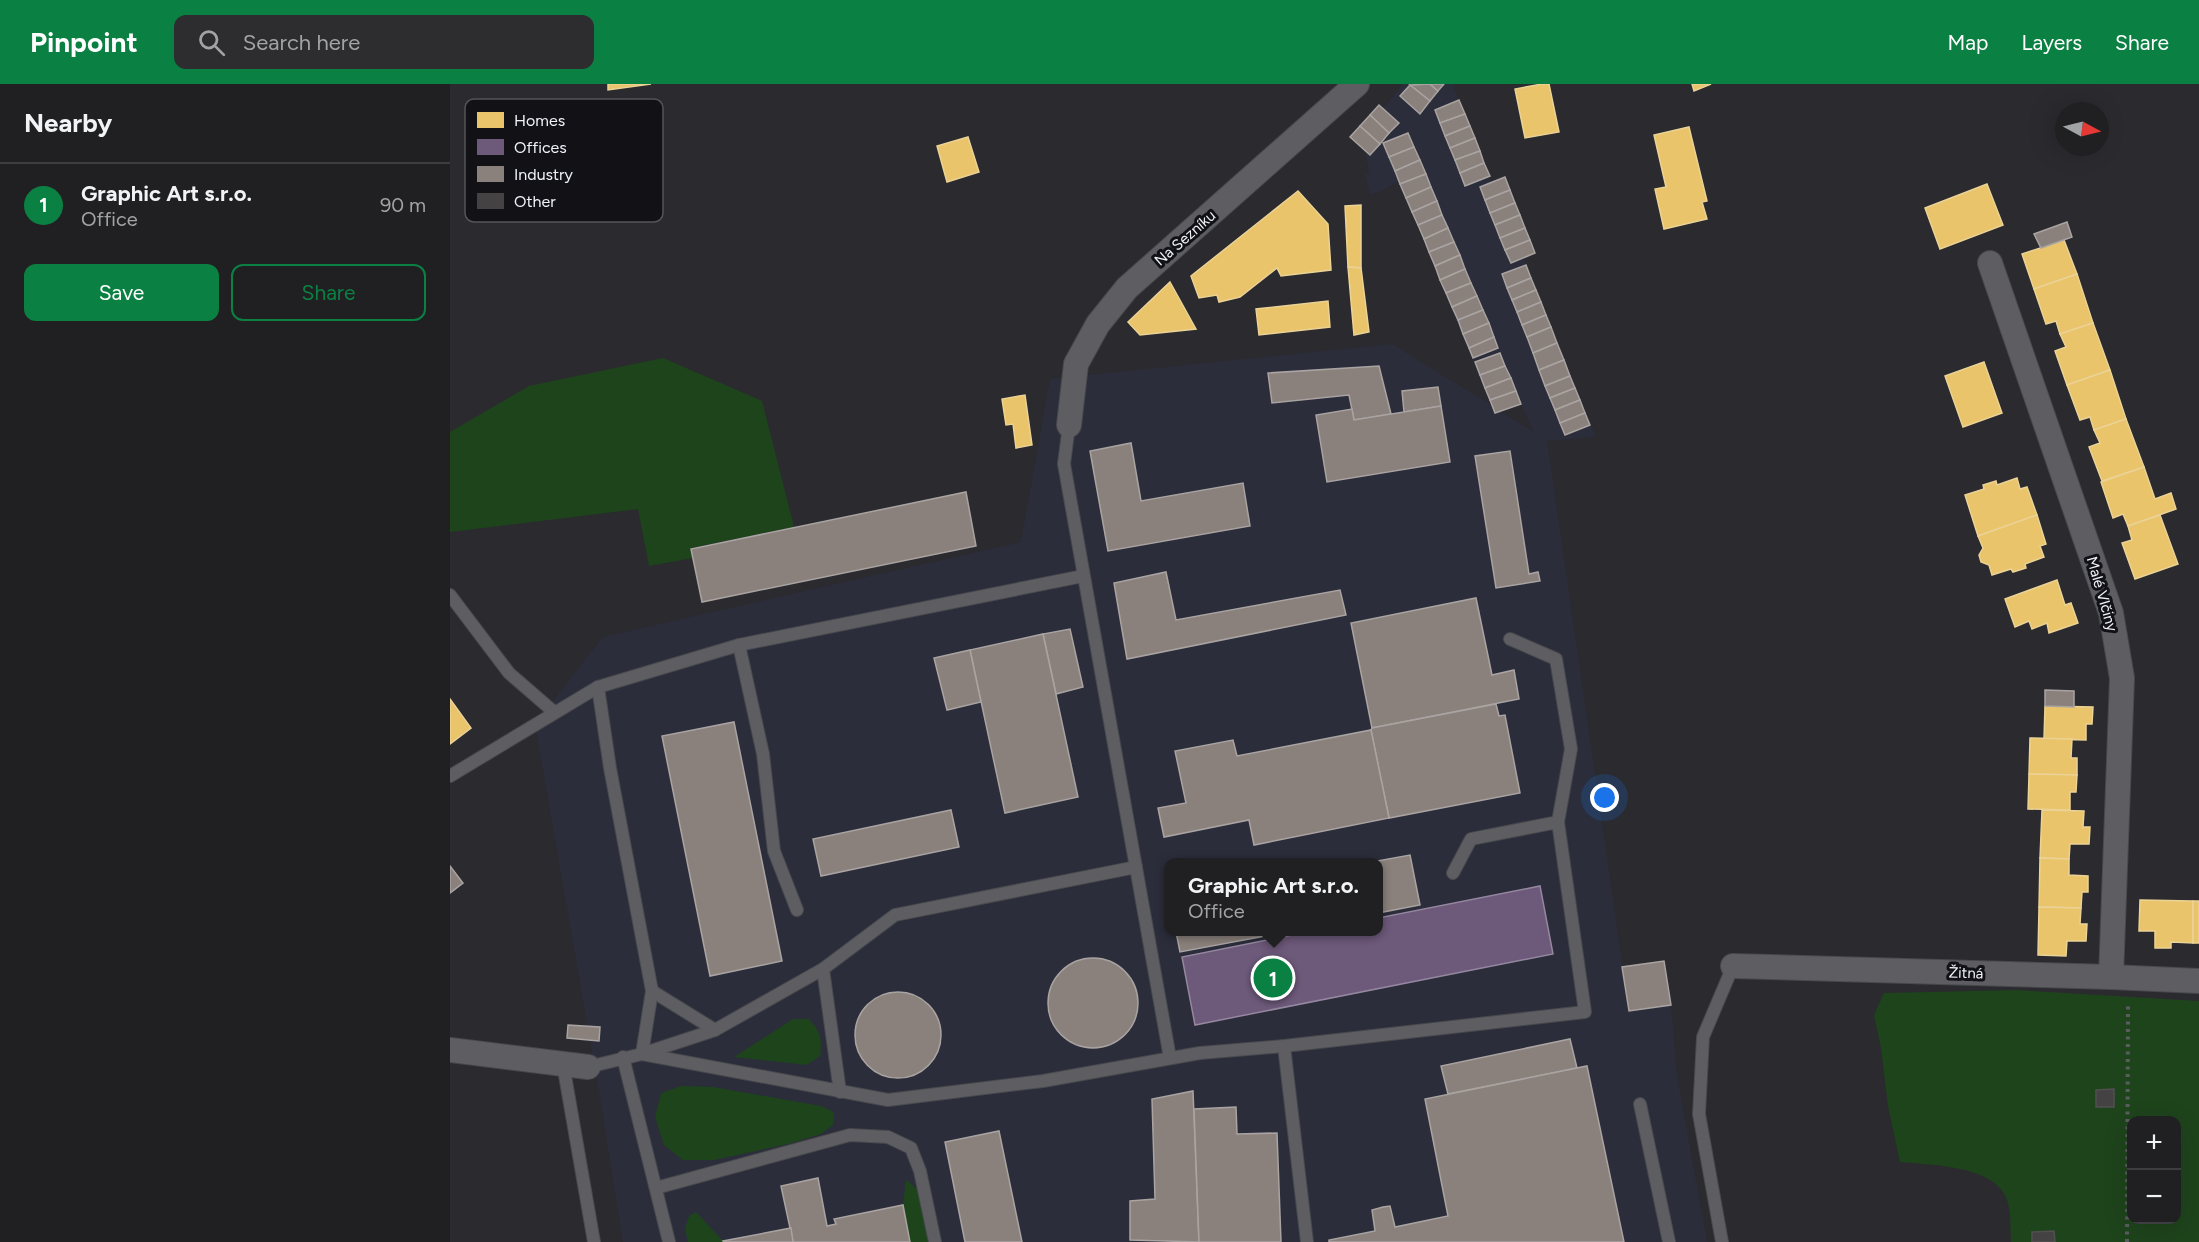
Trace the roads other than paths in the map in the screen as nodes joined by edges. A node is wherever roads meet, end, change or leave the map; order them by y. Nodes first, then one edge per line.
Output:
1 (1357, 84) edge
2 (1990, 262) dead end
3 (1069, 425) joint
4 (1083, 576) junction
5 (450, 595) edge
6 (1510, 639) dead end
7 (738, 645) junction
8 (598, 687) junction
9 (554, 712) junction
10 (450, 776) edge
11 (1558, 822) junction
12 (1136, 867) junction
13 (1453, 873) dead end
14 (797, 910) dead end
15 (1733, 966) joint
16 (823, 969) junction
17 (2119, 977) junction
18 (2199, 981) edge
19 (652, 991) junction
20 (715, 1030) junction
21 (1284, 1046) junction
22 (450, 1050) edge
23 (642, 1054) junction
24 (623, 1057) junction
25 (1170, 1058) junction
26 (563, 1064) junction
27 (588, 1067) joint
28 (840, 1092) junction
29 (1640, 1104) dead end
30 (656, 1188) junction
31 (594, 1242) edge
32 (669, 1242) edge
33 (935, 1242) edge
34 (1306, 1242) edge
35 (1669, 1242) edge
36 (1722, 1242) edge

1 - 3 street, Na Sezníku
2 - 17 street, Malé Vlčiny
3 - 4 lane
4 - 7 lane
4 - 12 lane
5 - 9 lane
6 - 11 lane
7 - 8 lane
7 - 14 lane
8 - 9 lane
8 - 19 lane
9 - 10 lane
11 - 13 lane
11 - 21 lane
12 - 16 lane
12 - 25 lane
15 - 17 street, Žitná
15 - 36 lane
16 - 20 lane
16 - 28 lane
17 - 18 street, Žitná
19 - 20 lane
19 - 23 lane
20 - 23 lane
21 - 25 lane
21 - 34 lane
22 - 26 street
23 - 24 lane
23 - 28 lane
24 - 27 lane
24 - 30 lane
25 - 28 lane
26 - 27 street
26 - 31 lane
29 - 35 lane
30 - 32 lane
30 - 33 lane

